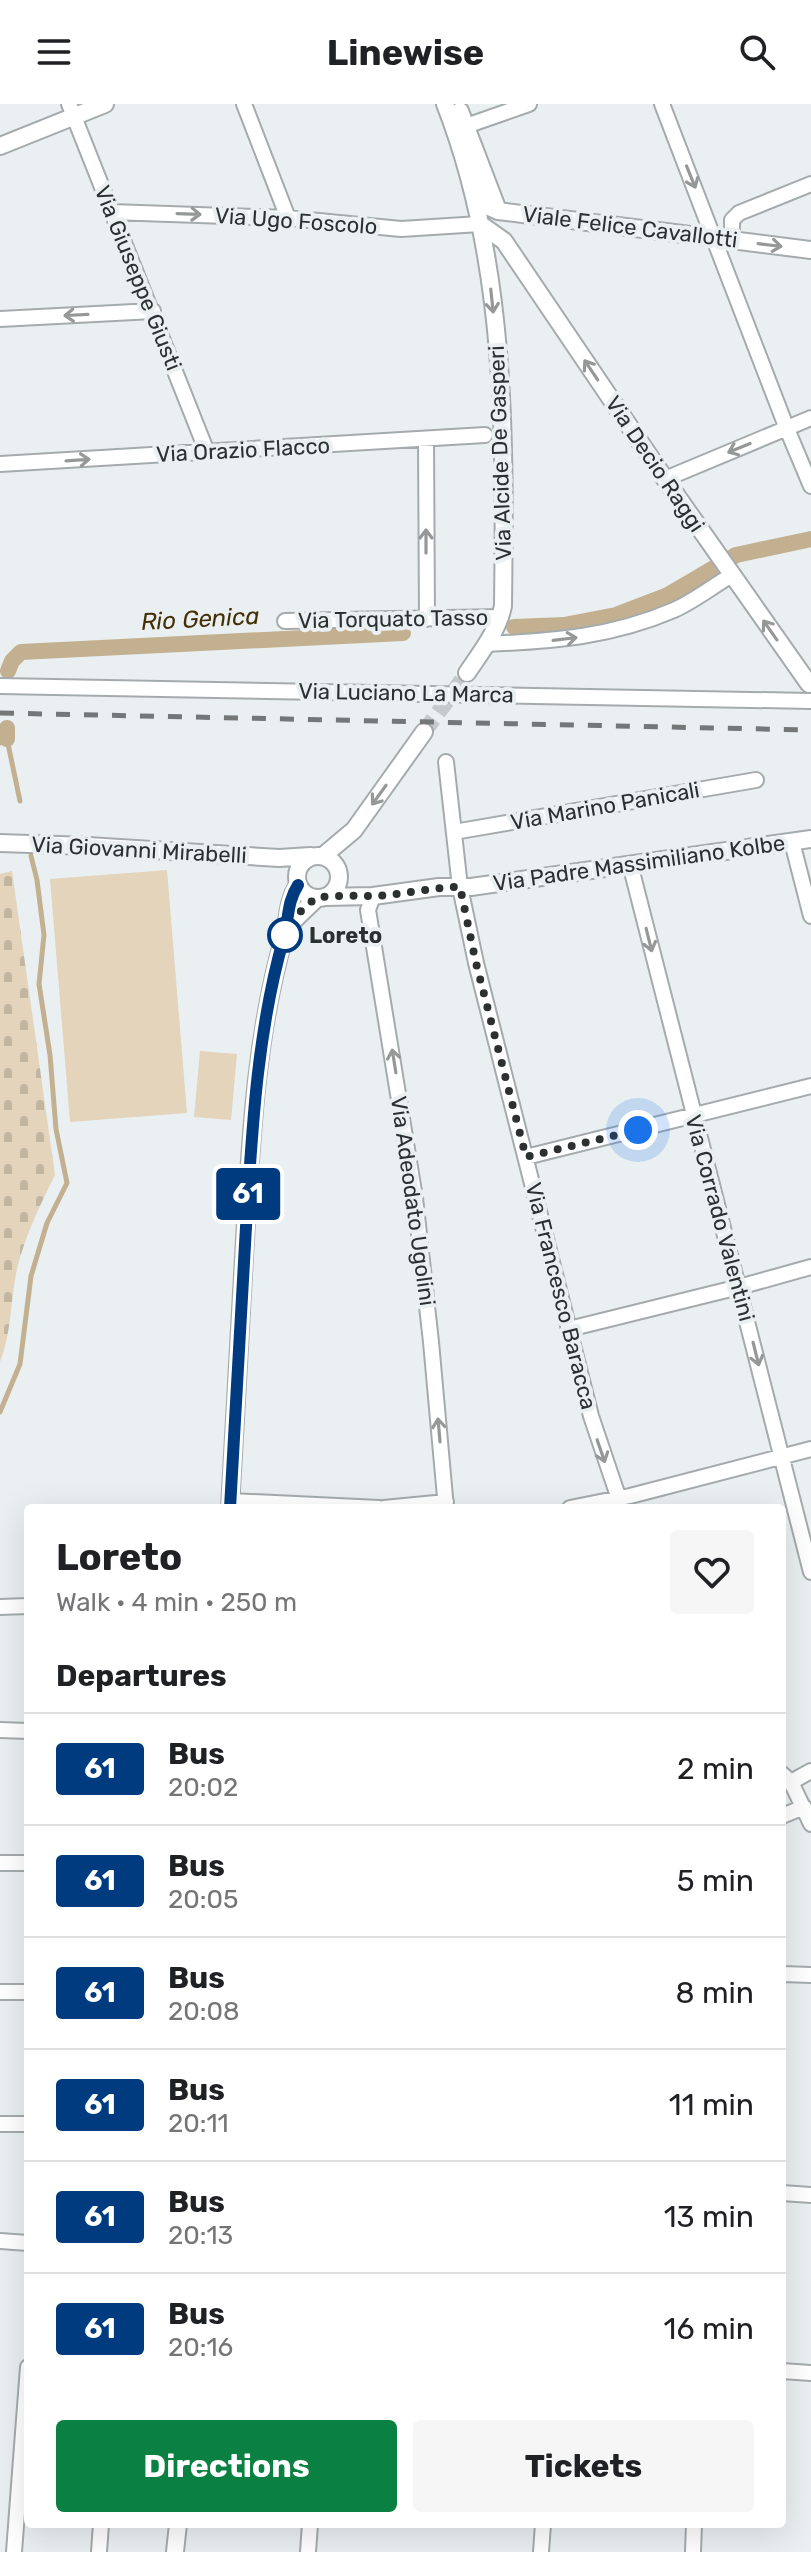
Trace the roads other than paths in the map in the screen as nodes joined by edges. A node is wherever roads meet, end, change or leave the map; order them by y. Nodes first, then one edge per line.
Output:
1 (105, 104) edge
2 (244, 104) edge
3 (445, 104) edge
4 (457, 104) edge
5 (529, 104) edge
6 (662, 104) edge
7 (72, 110) edge
8 (466, 126) junction
9 (0, 146) edge
10 (469, 172) junction
11 (811, 184) edge
12 (498, 211) junction
13 (111, 212) junction
14 (288, 218) junction
15 (480, 224) junction
16 (724, 239) junction
17 (504, 241) junction
18 (811, 250) edge
19 (153, 311) junction
20 (0, 319) edge
21 (811, 418) edge
22 (787, 429) junction
23 (485, 435) dead end
24 (426, 439) junction
25 (207, 452) junction
26 (0, 464) edge
27 (665, 479) junction
28 (811, 486) edge
29 (730, 573) junction
30 (501, 617) junction
31 (427, 619) junction
32 (285, 621) dead end
33 (487, 644) junction
34 (467, 673) tunnel mouth
35 (0, 686) edge
36 (810, 692) edge
37 (424, 732) tunnel mouth
38 (446, 762) dead end
39 (756, 780) dead end
40 (454, 832) junction
41 (811, 839) edge
42 (792, 842) junction
43 (0, 843) edge
44 (317, 856) junction
45 (279, 858) junction
46 (630, 864) junction
47 (298, 883) junction
48 (460, 887) junction
49 (373, 896) junction
50 (321, 898) junction
51 (811, 916) edge
52 (287, 927) junction
53 (811, 1086) edge
54 (694, 1116) junction
55 (526, 1157) junction
56 (811, 1267) edge
57 (739, 1287) junction
58 (569, 1329) junction
59 (811, 1449) edge
60 (781, 1458) junction
61 (620, 1503) edge
62 (230, 1504) edge
63 (446, 1504) edge
64 (811, 1572) edge
65 (24, 1606) edge
66 (0, 1607) edge
67 (0, 1730) edge
68 (24, 1731) edge
69 (811, 1771) edge
70 (786, 1778) edge
71 (804, 1807) junction
72 (786, 1814) edge
73 (811, 1824) edge
74 (0, 1863) edge
75 (24, 1863) edge
76 (786, 1974) edge
77 (811, 1975) edge
78 (0, 1992) edge
79 (24, 1992) edge
80 (0, 2124) edge
81 (24, 2124) edge
82 (786, 2193) edge
83 (811, 2195) edge
84 (0, 2241) edge
85 (24, 2243) edge
86 (786, 2371) edge
87 (811, 2373) edge
88 (24, 2420) edge
89 (101, 2528) edge
90 (178, 2528) edge
91 (310, 2528) edge
92 (543, 2528) edge
93 (694, 2528) edge
94 (14, 2552) edge
95 (99, 2552) edge
96 (175, 2552) edge
97 (308, 2552) edge
98 (541, 2552) edge
99 (693, 2552) edge

1 - 7 street
2 - 14 street
3 - 10 street
4 - 8 street
5 - 8 street
6 -> 16 street
7 - 9 street
7 - 13 street, Via Giuseppe Giusti
8 - 12 street
10 - 12 street, Viale Felice Cavallotti
10 - 15 street, Via Alcide De Gasperi
11 - 16 street
12 - 16 street, Viale Felice Cavallotti
12 - 17 street
13 -> 14 street, Via Ugo Foscolo
13 - 19 street, Via Giuseppe Giusti
14 - 15 street, Via Ugo Foscolo
15 - 17 street
15 -> 30 street, Via Alcide De Gasperi
16 -> 18 street, Viale Felice Cavallotti
16 - 22 street
27 -> 17 street, Via Decio Raggi
19 -> 20 street
19 - 25 street, Via Giuseppe Giusti
21 - 22 street
22 -> 27 street
22 - 28 street
23 - 24 street, Via Orazio Flacco
24 - 25 street, Via Orazio Flacco
31 -> 24 street
26 -> 25 street, Via Orazio Flacco
27 - 29 street, Via Decio Raggi
33 -> 29 street
36 -> 29 street, Via Decio Raggi
30 - 31 street, Via Torquato Tasso
30 - 33 street, Via Alcide De Gasperi
31 - 32 street, Via Torquato Tasso
33 - 34 street, Via Alcide De Gasperi
35 - 36 street, Via Luciano La Marca
37 -> 44 street
38 - 40 street, Via Francesco Baracca
39 - 40 street, Via Marino Panicali
40 - 48 street, Via Francesco Baracca
41 - 42 street, Via Padre Massimiliano Kolbe
42 - 46 street, Via Padre Massimiliano Kolbe
42 - 51 street
43 - 45 street, Via Giovanni Mirabelli
44 - 45 street, Via Giovanni Mirabelli
44 - 47 street
44 - 50 street
45 - 47 street, Via Giovanni Mirabelli
46 - 48 street, Via Padre Massimiliano Kolbe
46 -> 54 street, Via Corrado Valentini
47 - 50 street
47 - 52 street
48 - 49 street, Via Padre Massimiliano Kolbe
48 - 55 street, Via Francesco Baracca
49 - 50 street, Via Padre Massimiliano Kolbe
63 -> 49 street, Via Adeodato Ugolini
50 - 52 street
52 - 62 street
53 - 54 street
54 - 55 street
54 - 57 street, Via Corrado Valentini
55 - 58 street, Via Francesco Baracca
56 - 57 street
57 - 58 street
57 -> 60 street, Via Corrado Valentini
58 -> 61 street, Via Francesco Baracca
59 - 60 street
60 - 61 street
60 - 64 street, Via Corrado Valentini
65 - 66 street
67 - 68 street
69 - 70 street
70 - 71 street
71 - 72 street
71 - 73 street
74 - 75 street
76 - 77 street
78 - 79 street
80 - 81 street
82 - 83 street
84 - 85 street
86 - 87 street
88 - 94 street
89 - 95 street
90 - 96 street
91 - 97 street
92 - 98 street
93 - 99 street

